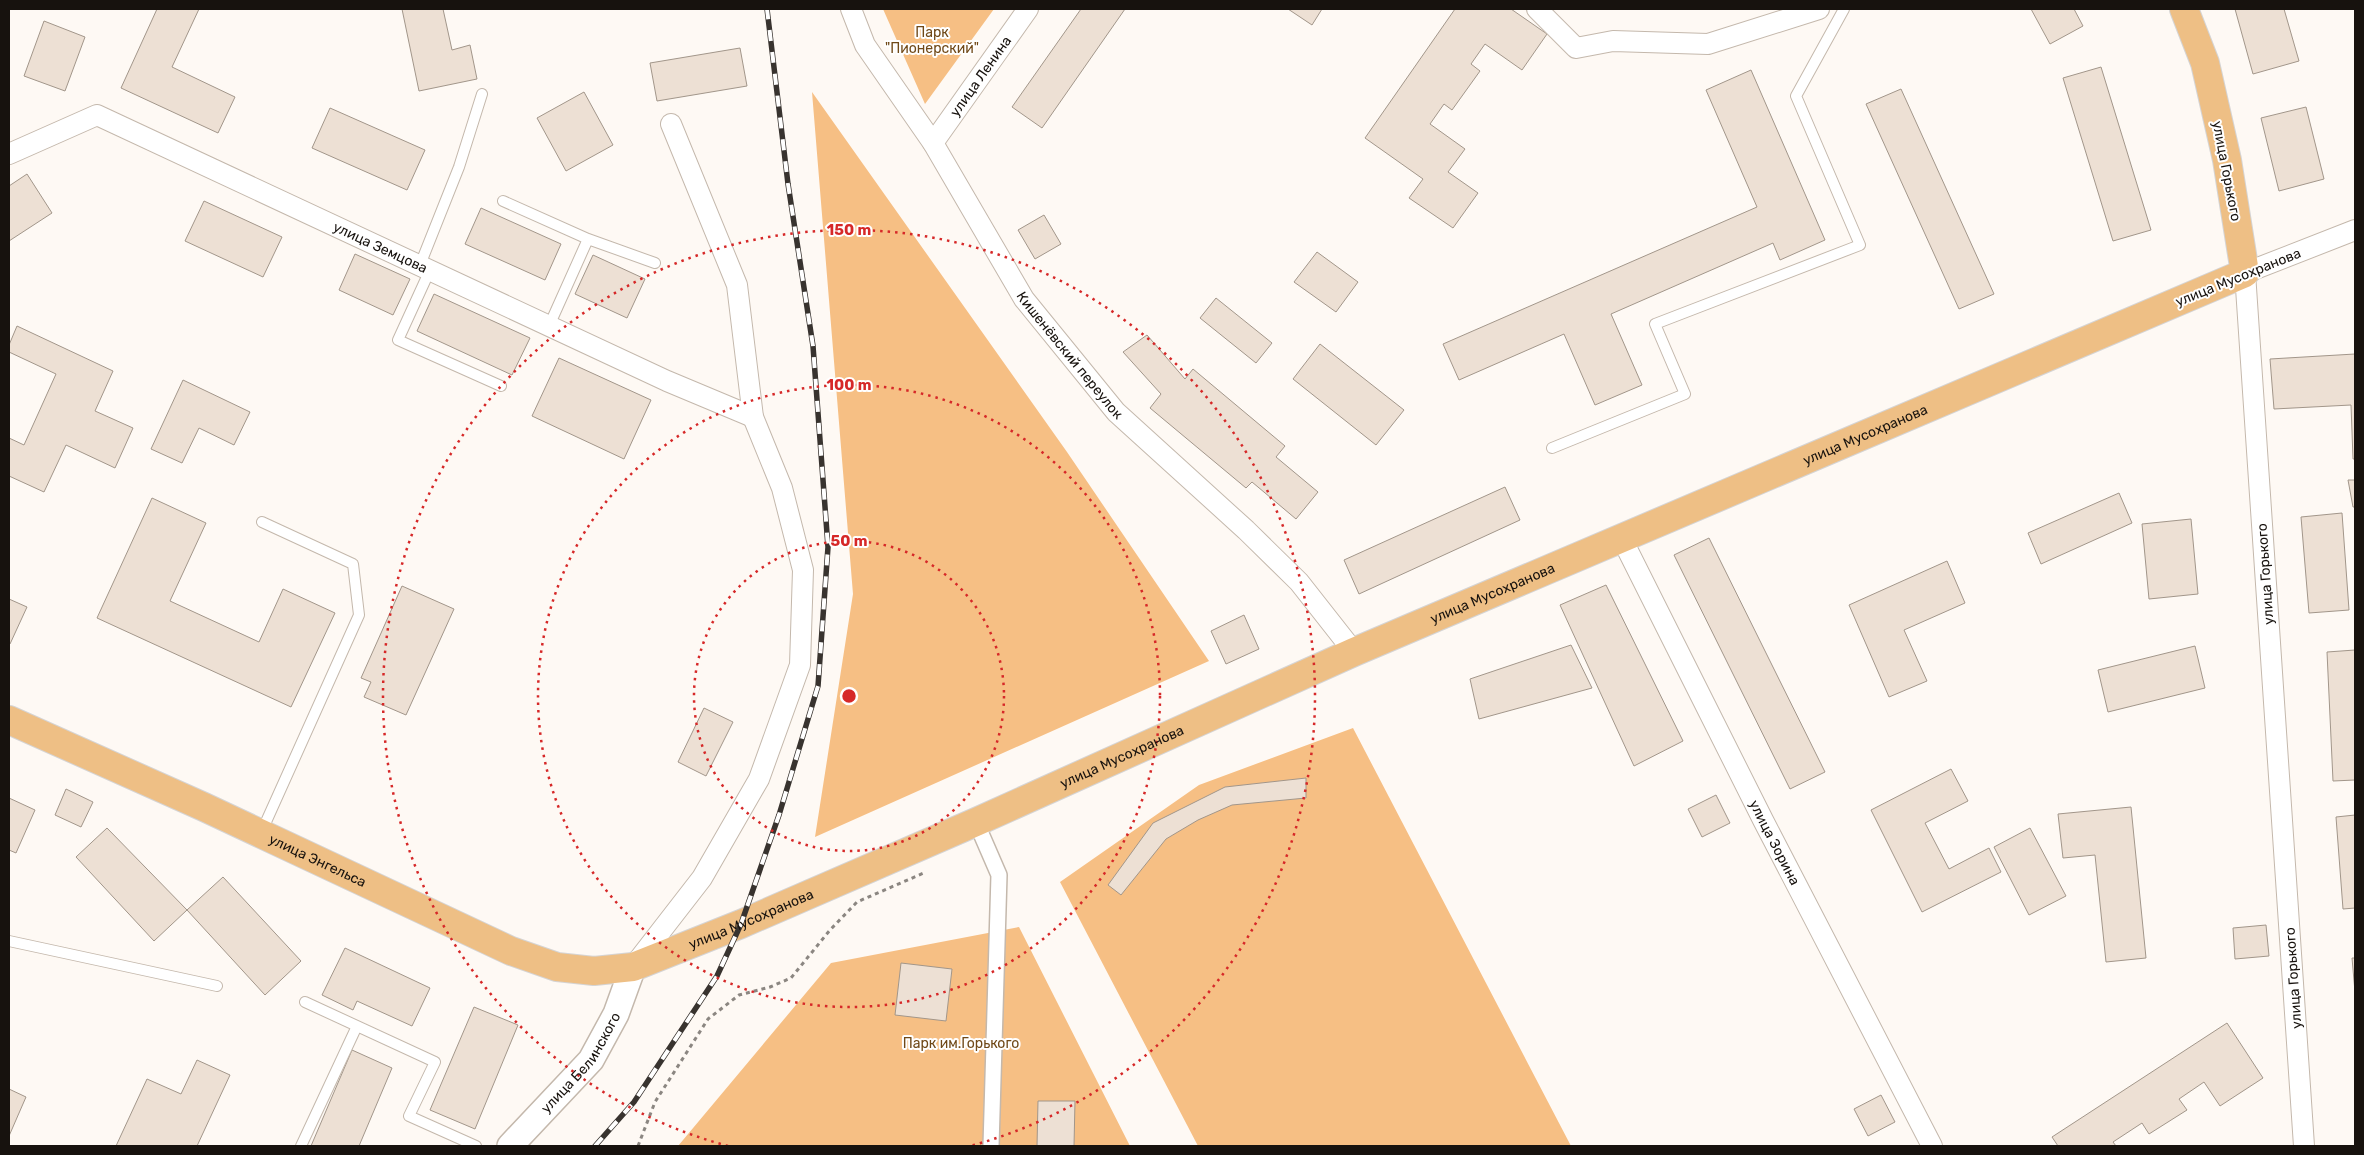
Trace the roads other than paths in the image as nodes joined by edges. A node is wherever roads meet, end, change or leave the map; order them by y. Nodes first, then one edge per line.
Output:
1 (851, 9) edge
2 (1028, 9) edge
3 (1537, 9) edge
4 (1819, 9) edge
5 (1844, 9) edge
6 (2184, 9) edge
7 (482, 94) dead end
8 (671, 124) dead end
9 (933, 144) junction
10 (9, 154) edge
11 (503, 201) dead end
12 (2355, 230) edge
13 (588, 239) junction
14 (655, 263) dead end
15 (425, 268) junction
16 (2245, 273) junction
17 (549, 326) junction
18 (501, 386) dead end
19 (753, 416) junction
20 (1552, 448) dead end
21 (262, 522) dead end
22 (1621, 537) junction
23 (1354, 652) junction
24 (9, 720) edge
25 (976, 822) junction
26 (261, 834) junction
27 (9, 941) edge
28 (633, 968) junction
29 (218, 986) dead end
30 (305, 1002) dead end
31 (357, 1026) junction
32 (301, 1146) edge
33 (476, 1146) edge
34 (510, 1146) edge
35 (991, 1146) edge
36 (1932, 1146) edge
37 (2304, 1146) edge

1 - 9 street, Кишенёвский переулок
2 - 9 street, улица Ленина
3 - 4 street
5 - 20 lane
6 - 16 main road, улица Горького
7 - 15 lane
8 - 19 street
9 - 23 street, Кишенёвский переулок
10 - 15 street, улица Земцова
11 - 13 lane
12 - 16 street, улица Мусохранова
13 - 14 lane
13 - 17 lane
15 - 17 street, улица Земцова
15 - 18 lane
16 - 22 main road, улица Мусохранова
16 - 37 street, улица Горького
17 - 19 street, улица Земцова
19 - 28 street
21 - 26 lane
22 - 23 main road, улица Мусохранова
22 - 36 street, улица Зорина
23 - 25 main road, улица Мусохранова
24 - 26 main road, улица Энгельса
25 - 28 main road, улица Мусохранова
25 - 35 street
26 - 28 main road, улица Энгельса
27 - 29 lane
28 - 34 street, улица Белинского
30 - 31 lane
31 - 32 lane
31 - 33 lane

